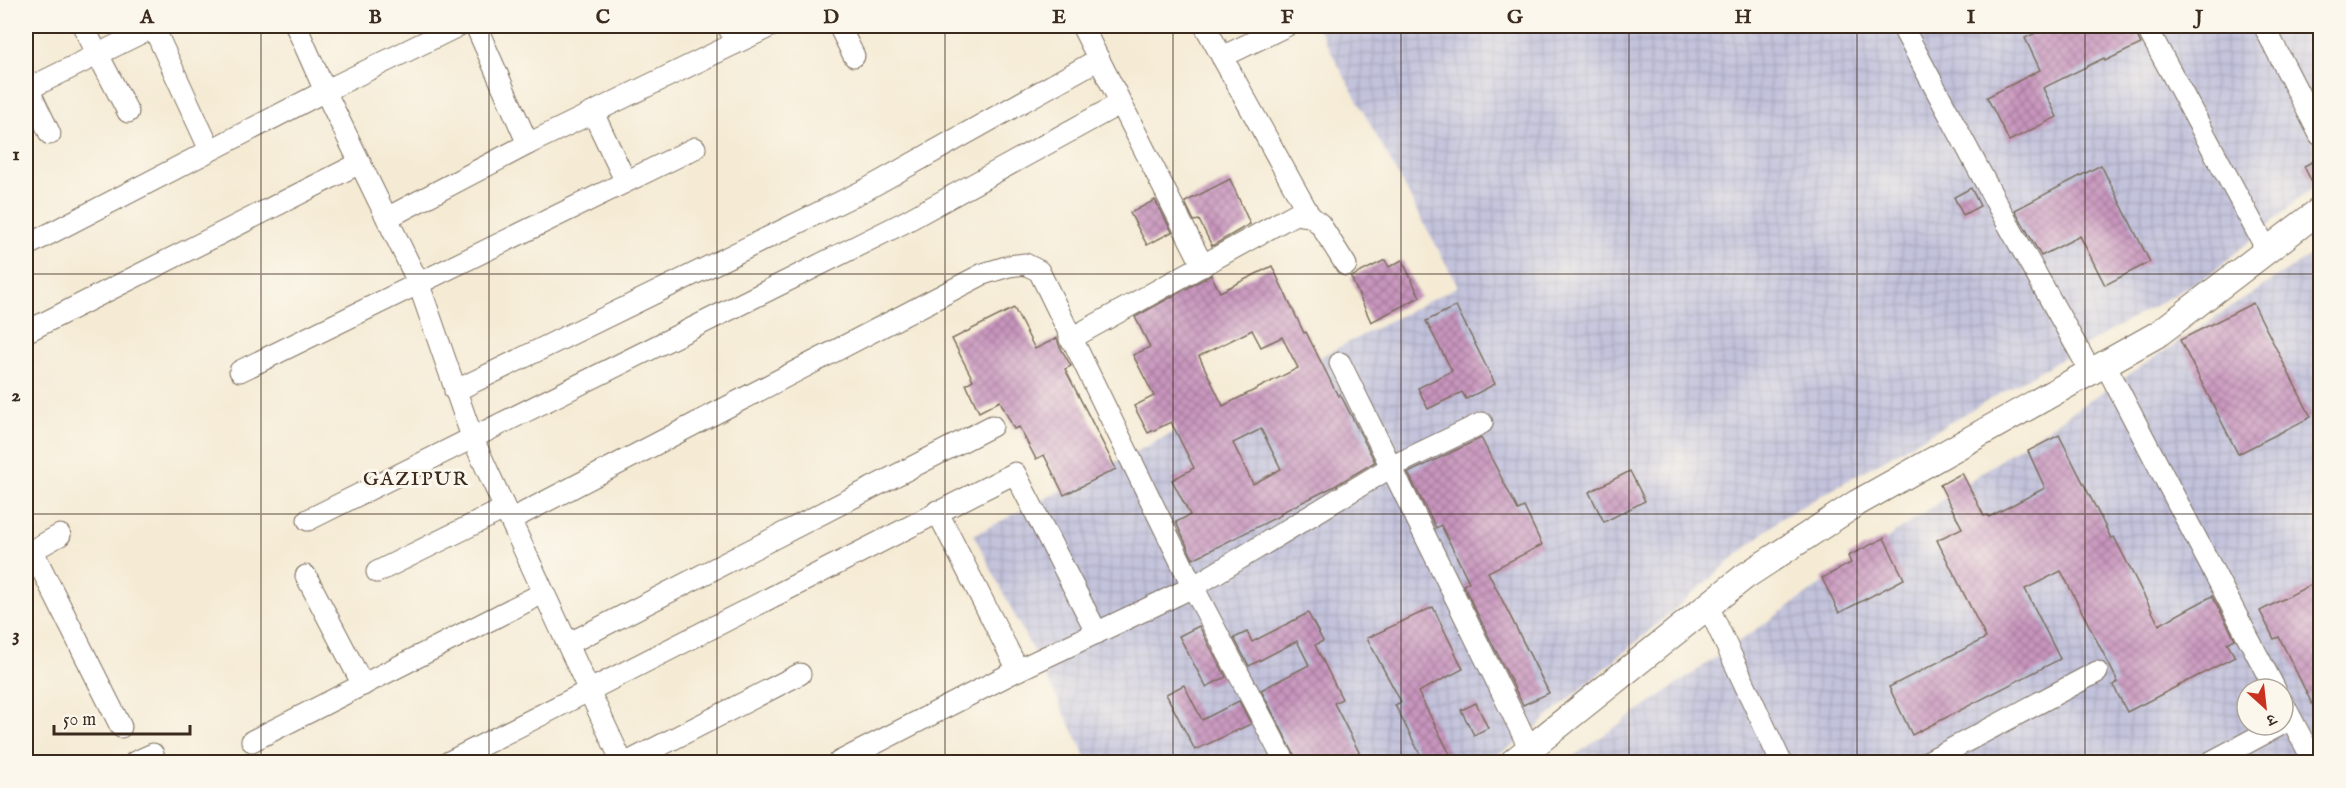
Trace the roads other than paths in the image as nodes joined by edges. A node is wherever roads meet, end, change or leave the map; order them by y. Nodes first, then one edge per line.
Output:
1 (83, 26) edge
2 (154, 26) edge
3 (296, 26) edge
4 (458, 26) edge
5 (476, 26) edge
6 (771, 26) edge
7 (839, 26) edge
8 (1082, 26) edge
9 (1205, 26) edge
10 (1286, 26) edge
11 (1902, 26) edge
12 (2146, 26) edge
13 (2264, 26) edge
14 (732, 34) edge
15 (98, 54) junction
16 (854, 56) dead end
17 (1222, 57) junction
18 (1099, 59) junction
19 (26, 88) edge
20 (325, 91) junction
21 (1121, 103) junction
22 (128, 112) dead end
23 (593, 113) junction
24 (50, 134) dead end
25 (2320, 135) edge
26 (528, 144) junction
27 (695, 148) dead end
28 (210, 150) junction
29 (360, 164) junction
30 (625, 180) junction
31 (2320, 210) edge
32 (1310, 216) junction
33 (387, 218) junction
34 (26, 246) edge
35 (2267, 250) junction
36 (1346, 265) dead end
37 (1203, 266) junction
38 (418, 282) junction
39 (26, 332) edge
40 (1070, 339) junction
41 (1340, 363) dead end
42 (2097, 367) junction
43 (240, 371) dead end
44 (455, 391) junction
45 (1482, 423) dead end
46 (992, 426) dead end
47 (472, 437) junction
48 (1391, 467) junction
49 (937, 511) junction
50 (507, 515) junction
51 (308, 520) dead end
52 (60, 535) dead end
53 (29, 552) edge
54 (377, 572) dead end
55 (306, 576) dead end
56 (1193, 587) junction
57 (543, 593) junction
58 (1708, 606) junction
59 (1097, 633) junction
60 (568, 644) junction
61 (1018, 670) junction
62 (2097, 672) dead end
63 (800, 674) dead end
64 (2269, 677) edge
65 (363, 685) junction
66 (588, 690) junction
67 (121, 727) dead end
68 (2295, 734) edge
69 (2252, 737) edge
70 (252, 741) dead end
71 (1521, 756) edge
72 (449, 762) edge
73 (622, 762) edge
74 (628, 762) edge
75 (839, 762) edge
76 (1285, 762) edge
77 (1781, 762) edge
78 (1927, 762) edge
79 (2211, 762) edge
80 (2314, 762) edge

1 - 15 street
2 - 15 street
2 - 28 street
3 - 20 street
4 - 20 street
5 - 26 street
6 - 14 street
7 - 16 street
8 - 18 street
9 - 17 street
10 - 17 street
11 - 42 street
12 - 35 street
13 - 25 street
14 - 23 street
15 - 19 street
15 - 22 street
17 - 32 street
18 - 21 street
18 - 44 street
19 - 24 street
20 - 28 street
20 - 29 street
21 - 37 street
21 - 47 street
23 - 26 street
23 - 30 street
26 - 33 street
27 - 30 street
28 - 34 street
29 - 33 street
29 - 39 street
30 - 38 street
31 - 35 street
32 - 36 street
32 - 37 street
33 - 38 street
35 - 42 street
37 - 40 street
38 - 43 street
38 - 44 street
40 - 50 street
40 - 56 street
41 - 48 street
42 - 58 street
42 - 64 street
44 - 47 street
45 - 48 street
46 - 60 street
47 - 50 street
47 - 51 street
48 - 56 street
48 - 71 street
49 - 59 street
49 - 61 street
49 - 66 street
50 - 54 street
50 - 57 street
52 - 53 street
53 - 67 street
55 - 65 street
56 - 59 street
56 - 76 street
57 - 60 street
57 - 65 street
58 - 71 street
58 - 77 street
59 - 61 street
60 - 66 street
61 - 75 street
62 - 78 street
63 - 74 street
65 - 70 street
66 - 72 street
66 - 73 street
68 - 80 street
69 - 79 street

